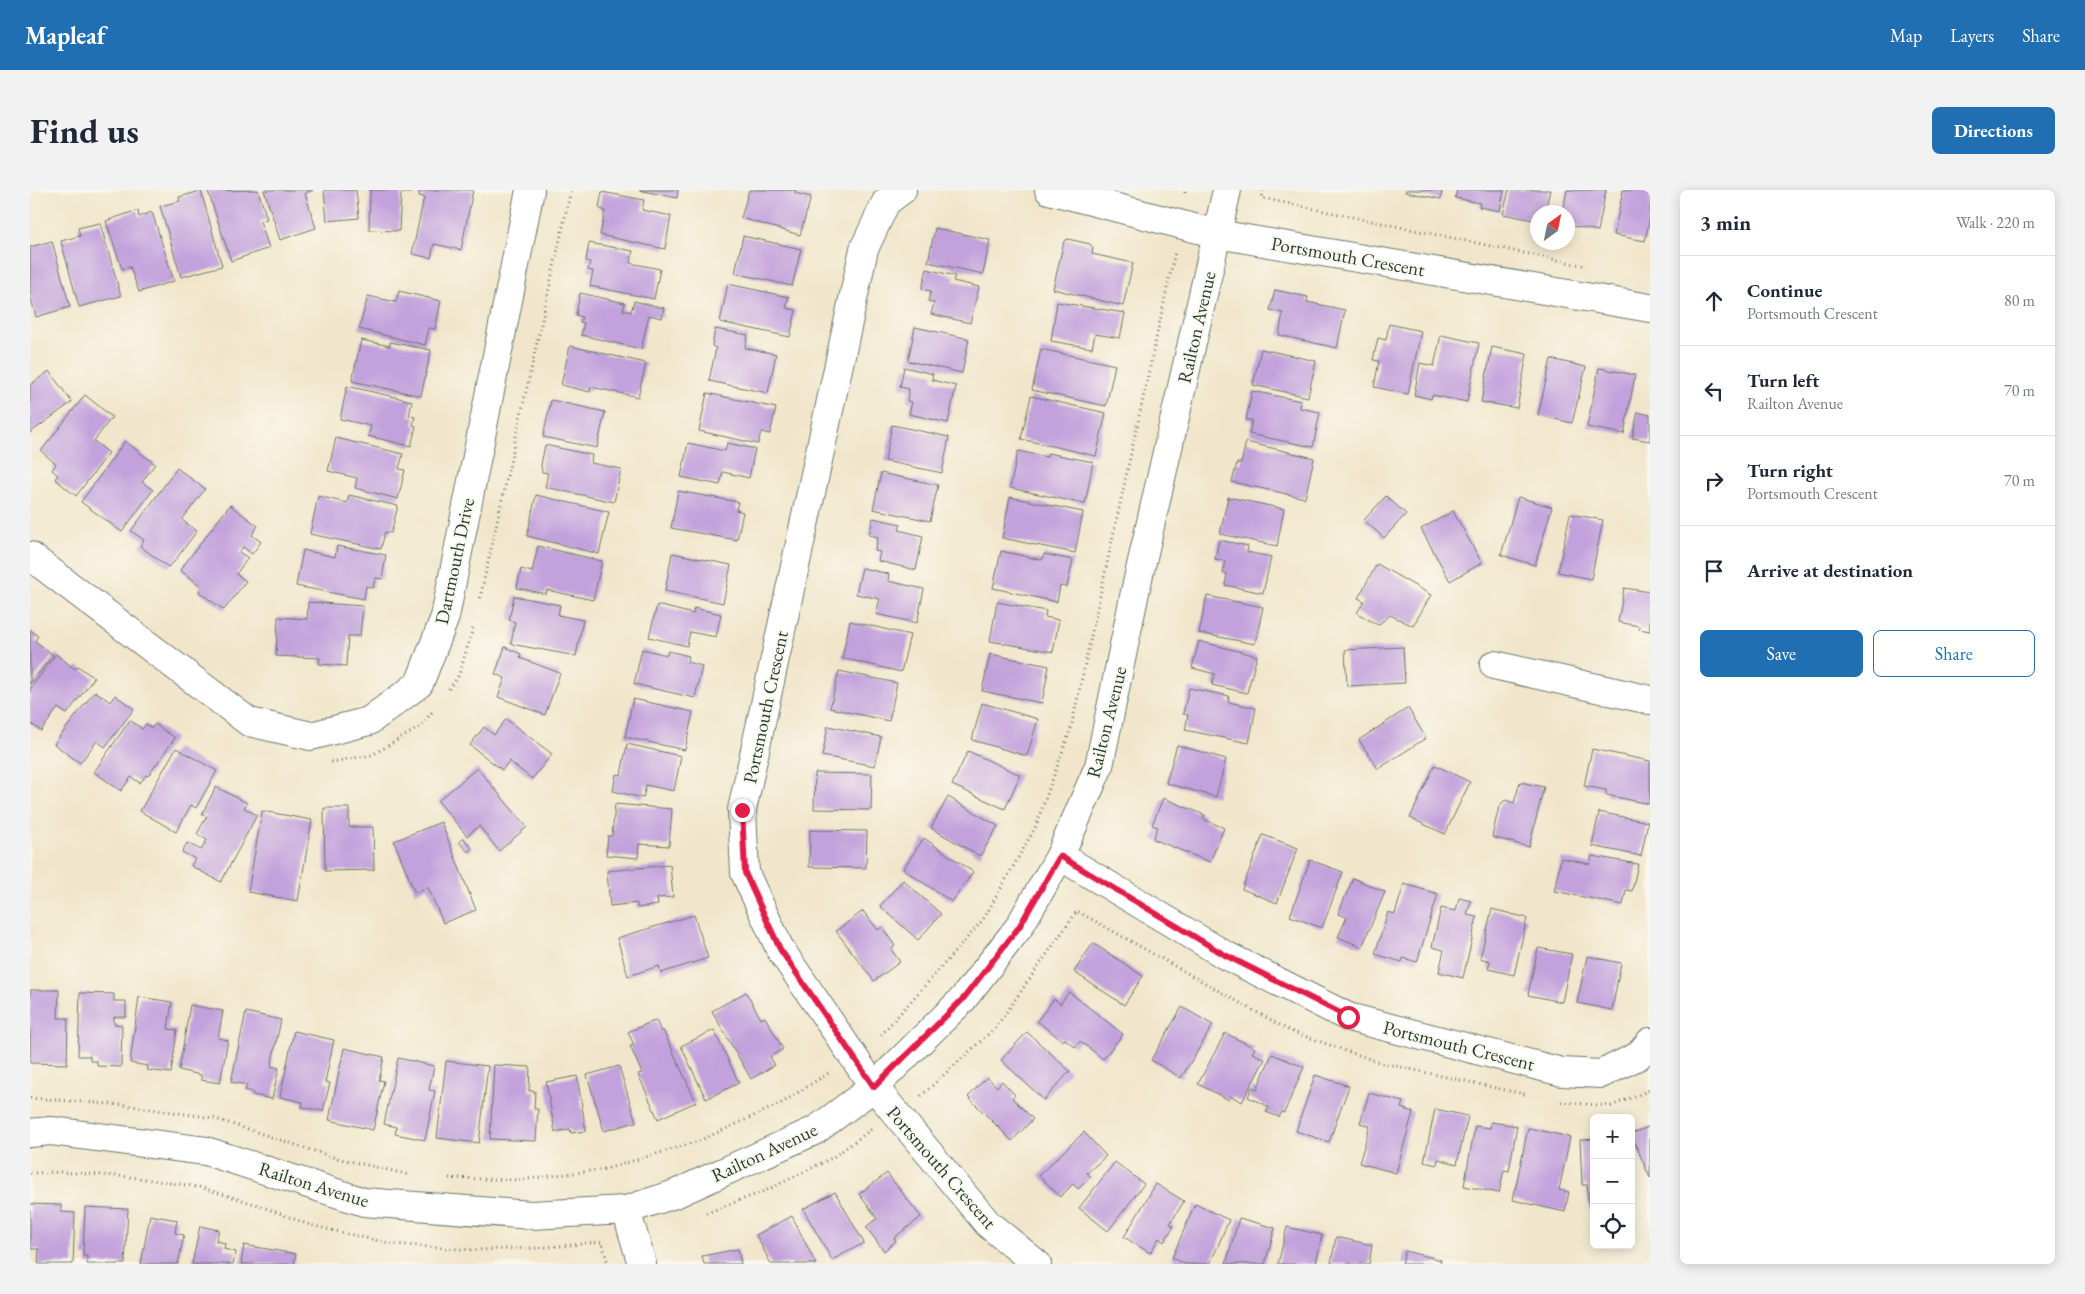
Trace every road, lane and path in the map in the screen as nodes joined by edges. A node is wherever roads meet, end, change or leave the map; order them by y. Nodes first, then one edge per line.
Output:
1 (530, 190) edge
2 (570, 190) edge
3 (902, 190) edge
4 (1049, 190) edge
5 (1227, 190) edge
6 (1264, 190) edge
7 (1217, 234) junction
8 (1176, 247) dead end
9 (1592, 267) dead end
10 (1650, 308) edge
11 (30, 556) edge
12 (480, 600) dead end
13 (475, 619) dead end
14 (1494, 665) dead end
15 (448, 690) dead end
16 (1650, 700) edge
17 (437, 705) dead end
18 (326, 763) dead end
19 (1060, 856) junction
20 (881, 1035) dead end
21 (1650, 1042) edge
22 (834, 1070) dead end
23 (874, 1087) junction
24 (1650, 1090) edge
25 (1531, 1095) dead end
26 (921, 1096) dead end
27 (30, 1098) edge
28 (1559, 1102) dead end
29 (30, 1133) edge
30 (417, 1177) dead end
31 (445, 1178) dead end
32 (626, 1210) junction
33 (642, 1264) edge
34 (1037, 1264) edge

1 - 11 street, Dartmouth Drive
2 - 12 path
3 - 23 street, Portsmouth Crescent
4 - 7 street, Portsmouth Crescent
5 - 7 street, Railton Avenue
6 - 9 path
7 - 10 street, Portsmouth Crescent
7 - 19 street, Railton Avenue
8 - 20 path
13 - 15 path
14 - 16 street
17 - 18 path
19 - 21 street, Portsmouth Crescent
19 - 23 street, Railton Avenue
22 - 31 path
23 - 32 street, Railton Avenue
23 - 34 street, Portsmouth Crescent
24 - 28 path
25 - 26 path
27 - 30 path
29 - 32 street, Railton Avenue
32 - 33 street

